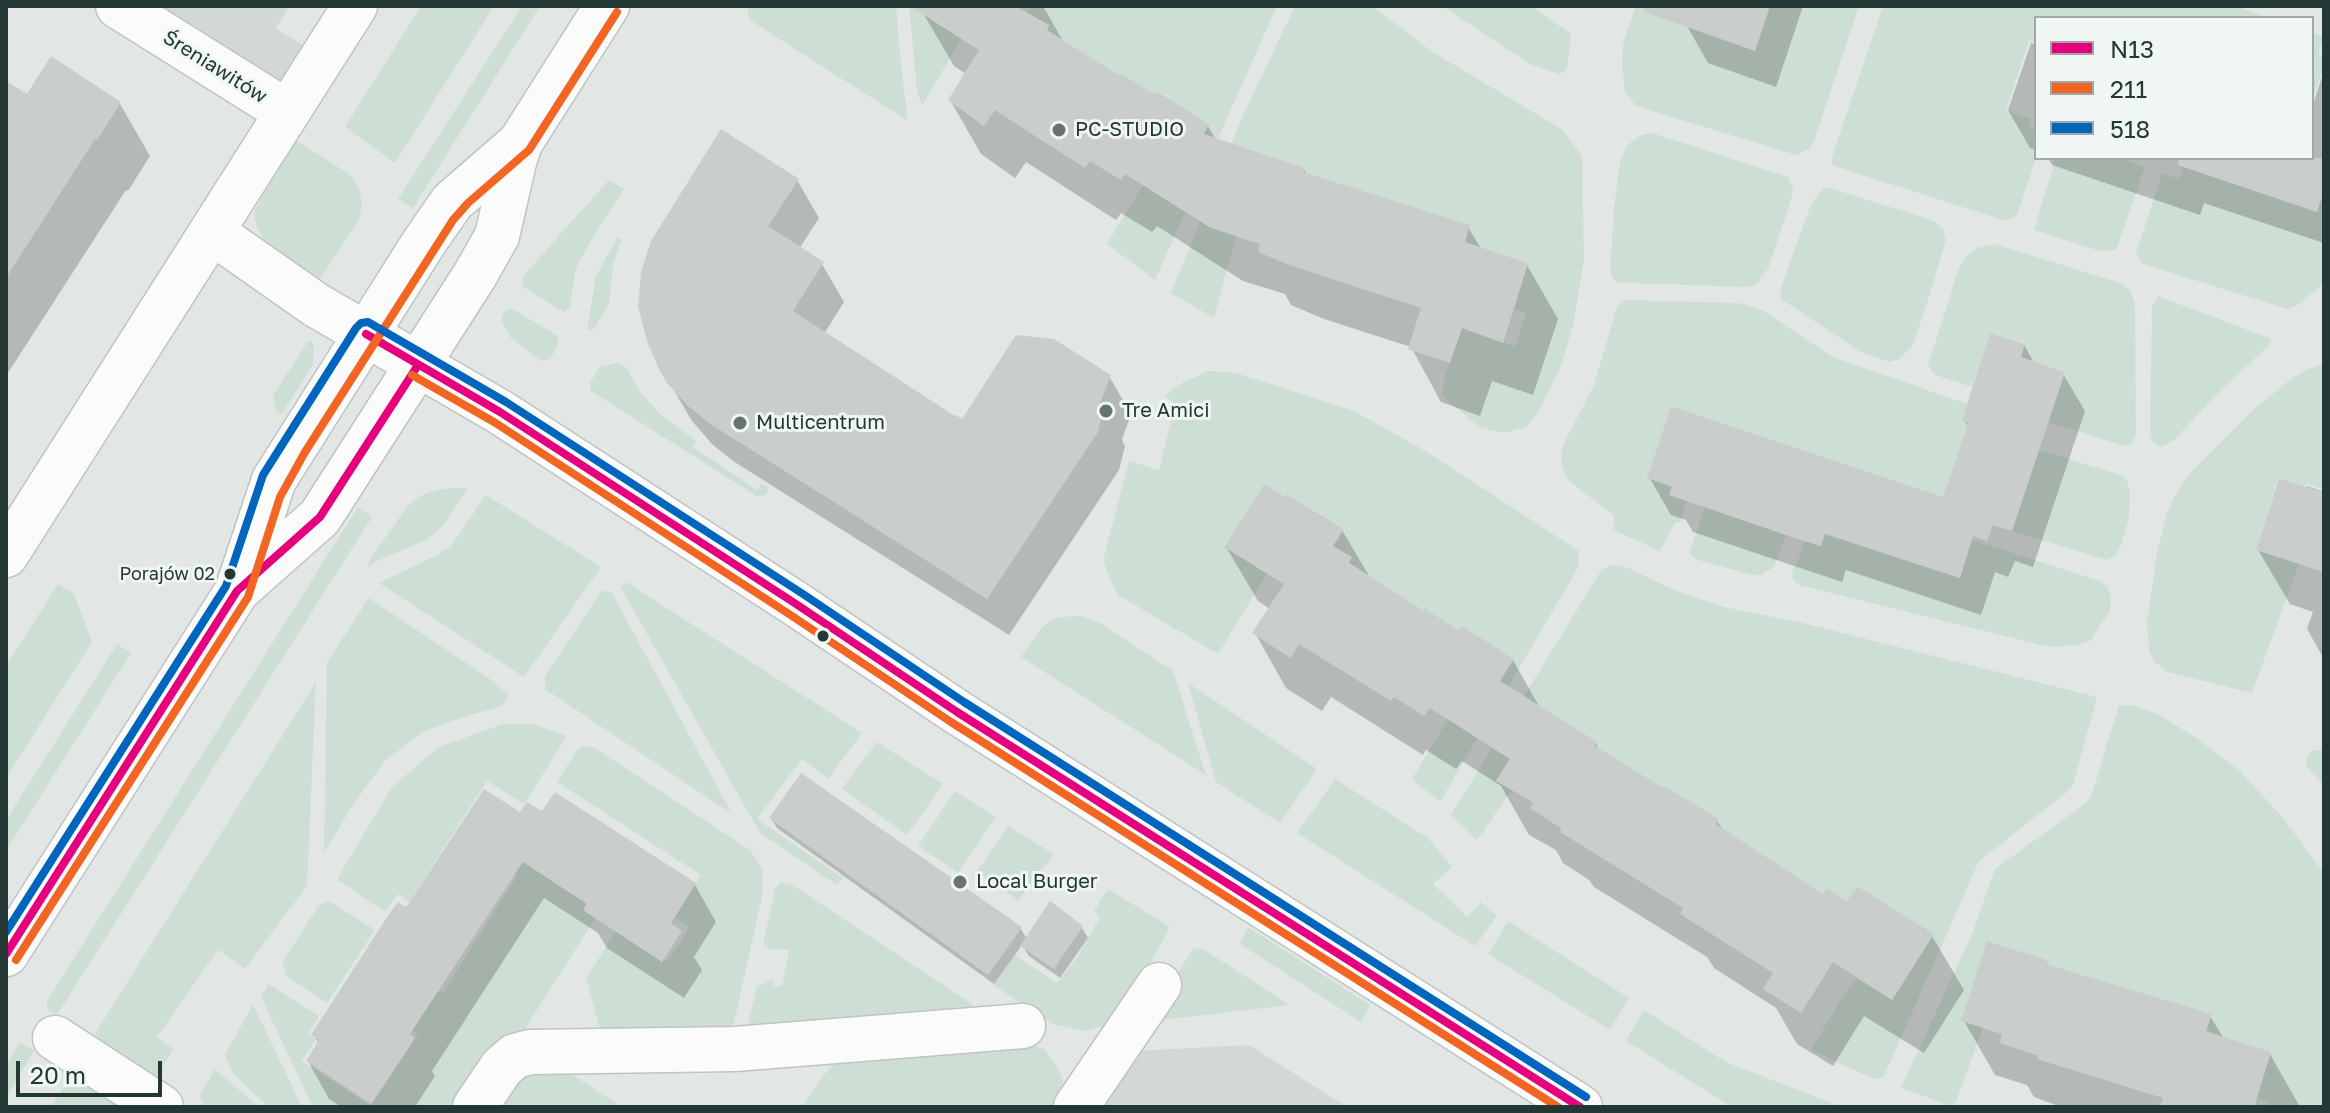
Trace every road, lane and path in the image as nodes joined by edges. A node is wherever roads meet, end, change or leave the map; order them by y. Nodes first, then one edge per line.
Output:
1 (118, 6) edge
2 (355, 6) edge
3 (607, 6) edge
4 (287, 112) junction
5 (520, 143) junction
6 (212, 232) junction
7 (366, 334) junction
8 (418, 365) junction
9 (6, 555) edge
10 (237, 591) junction
11 (6, 954) edge
12 (1159, 985) dead end
13 (1023, 1026) dead end
14 (55, 1038) dead end
15 (161, 1107) edge
16 (475, 1107) edge
17 (1076, 1107) edge
18 (1580, 1107) edge

1 - 4 street, Śreniawitów
2 - 4 street, Śreniawitów
3 - 5 street
4 - 6 street
5 - 7 street
5 - 8 street
6 - 7 street
6 - 9 street
7 - 8 street
7 - 10 street
8 - 10 street
8 - 18 street
10 - 11 street
12 - 17 street
13 - 16 street
14 - 15 street

